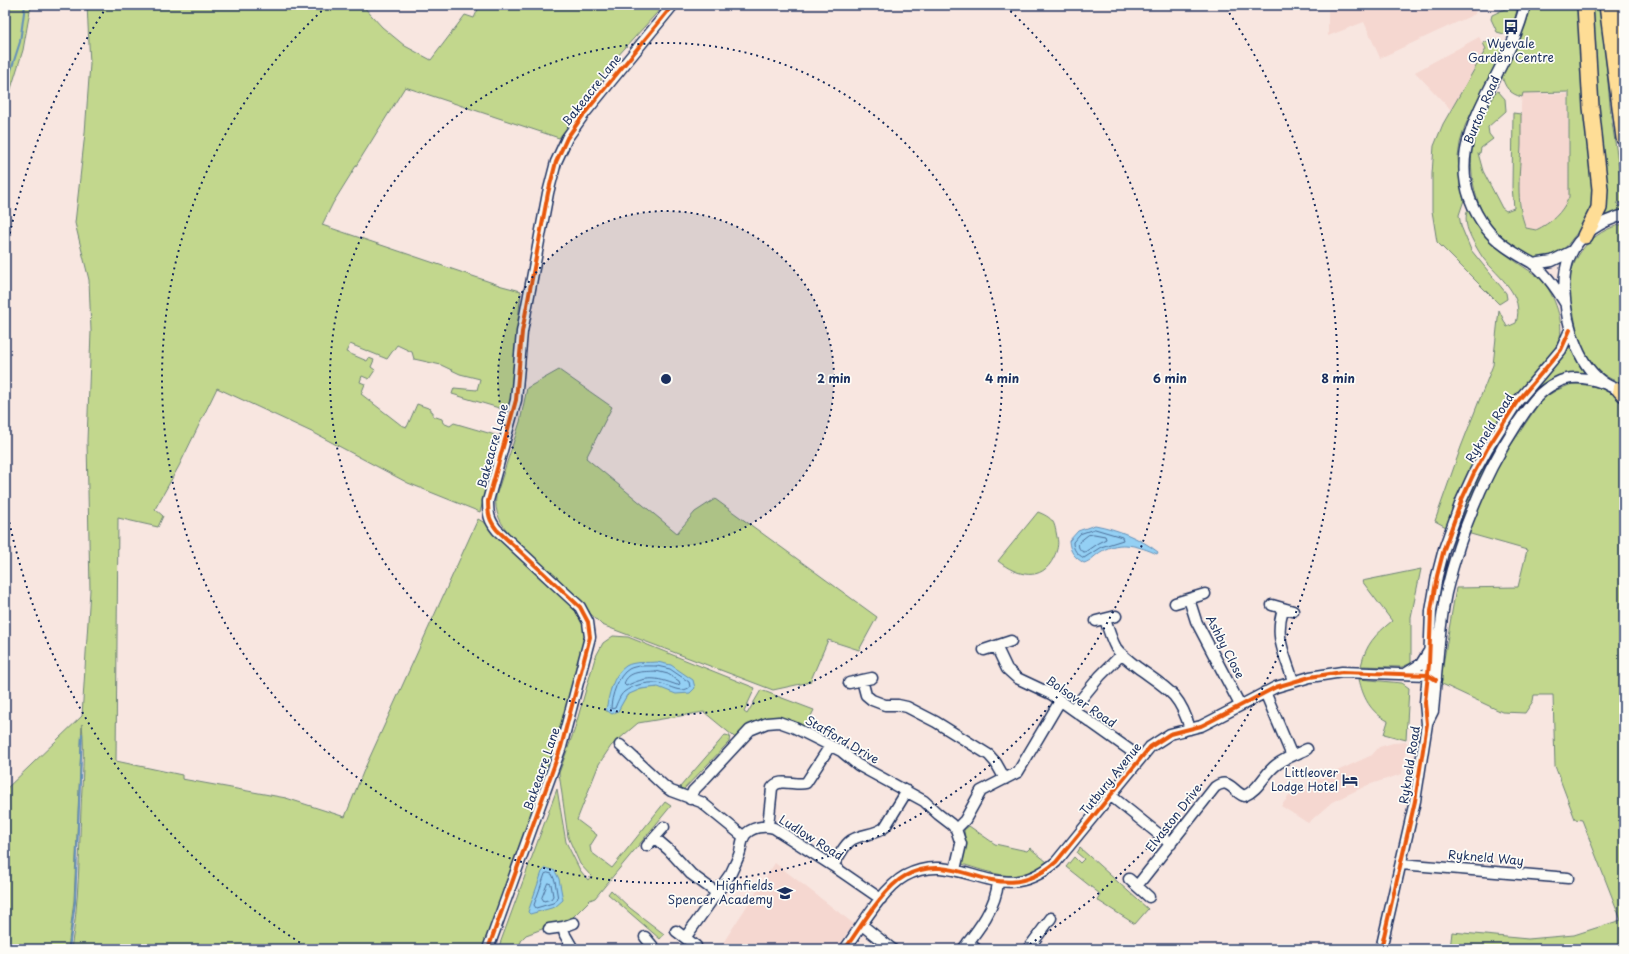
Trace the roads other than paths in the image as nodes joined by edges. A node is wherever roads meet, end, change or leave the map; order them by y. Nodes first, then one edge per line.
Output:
1 (672, 5) edge
2 (1525, 5) edge
3 (1585, 5) edge
4 (1607, 5) edge
5 (1618, 5) edge
6 (1624, 65) edge
7 (1624, 138) edge
8 (1624, 215) edge
9 (1585, 236) junction
10 (1572, 251) junction
11 (1533, 264) junction
12 (1565, 302) junction
13 (1570, 330) junction
14 (1603, 383) junction
15 (1623, 392) edge
16 (1205, 594) dead end
17 (1190, 599) junction
18 (1175, 603) dead end
19 (1272, 605) dead end
20 (1283, 609) junction
21 (1293, 611) dead end
22 (1116, 616) dead end
23 (1011, 641) dead end
24 (996, 646) junction
25 (984, 650) dead end
26 (1429, 651) junction
27 (1122, 654) junction
28 (1404, 675) junction
29 (1430, 679) junction
30 (1293, 681) junction
31 (849, 682) dead end
32 (1265, 692) junction
33 (1060, 701) junction
34 (1240, 705) junction
35 (1073, 709) junction
36 (1190, 729) junction
37 (620, 746) dead end
38 (830, 746) junction
39 (1307, 749) dead end
40 (1292, 756) junction
41 (1141, 758) junction
42 (1005, 779) junction
43 (907, 791) junction
44 (1110, 795) junction
45 (690, 798) junction
46 (768, 826) junction
47 (664, 827) dead end
48 (956, 829) junction
49 (744, 836) junction
50 (655, 838) junction
51 (1171, 844) junction
52 (647, 846) dead end
53 (1401, 864) junction
54 (834, 866) junction
55 (955, 870) junction
56 (1568, 878) dead end
57 (1129, 879) dead end
58 (998, 882) junction
59 (1137, 886) junction
60 (717, 893) junction
61 (1149, 897) dead end
62 (881, 899) junction
63 (1051, 918) dead end
64 (574, 923) dead end
65 (862, 925) junction
66 (563, 927) junction
67 (550, 929) dead end
68 (676, 931) dead end
69 (646, 938) dead end
70 (685, 938) junction
71 (696, 946) dead end
72 (969, 947) edge
73 (653, 948) edge
74 (488, 949) edge
75 (572, 949) edge
76 (845, 949) edge
77 (892, 949) edge
78 (1028, 949) edge
79 (1381, 949) edge

1 - 74 street, Bakeacre Lane
2 - 11 street, Burton Road
3 - 9 highway
4 - 7 highway
5 - 6 highway
8 - 9 street
9 - 10 street
10 - 11 street
10 - 12 street
11 - 12 street, Burton Road
12 - 13 street
13 - 14 street
13 - 26 street, Rykneld Road
14 - 15 street
14 - 29 street, Rykneld Road
16 - 17 street
17 - 18 street
17 - 34 street, Ashby Close
19 - 20 street
20 - 21 street
20 - 30 street
22 - 27 street
23 - 24 street
24 - 25 street
24 - 33 street, Bolsover Road
26 - 28 street
26 - 29 street, Rykneld Road
27 - 35 street
27 - 36 street
28 - 29 street, Tutbury Avenue
28 - 30 street, Tutbury Avenue
29 - 53 street, Rykneld Road
30 - 32 street, Tutbury Avenue
31 - 42 street
32 - 34 street, Tutbury Avenue
32 - 40 street
33 - 35 street, Bolsover Road
33 - 42 street
34 - 36 street, Tutbury Avenue
35 - 41 street, Bolsover Road
36 - 41 street, Tutbury Avenue
37 - 45 street
38 - 43 street, Stafford Drive
38 - 45 street, Stafford Drive
38 - 46 street
39 - 40 street, Elvaston Drive
40 - 51 street, Elvaston Drive
41 - 44 street, Tutbury Avenue
42 - 48 street
43 - 48 street, Stafford Drive
43 - 54 street
44 - 51 street
44 - 58 street, Tutbury Avenue
45 - 49 street
46 - 49 street, Ludlow Road
46 - 54 street, Ludlow Road
47 - 50 street
48 - 55 street
49 - 60 street
50 - 52 street
50 - 60 street
51 - 59 street, Elvaston Drive
53 - 56 street, Rykneld Way
53 - 79 street, Rykneld Road
54 - 62 street, Ludlow Road
55 - 58 street, Tutbury Avenue
55 - 62 street, Tutbury Avenue
57 - 59 street
58 - 72 street
59 - 61 street
60 - 70 street
62 - 65 street, Tutbury Avenue
63 - 78 street
64 - 66 street
65 - 76 street, Tutbury Avenue
65 - 77 street
66 - 67 street
66 - 75 street
68 - 70 street
69 - 73 street
70 - 71 street

